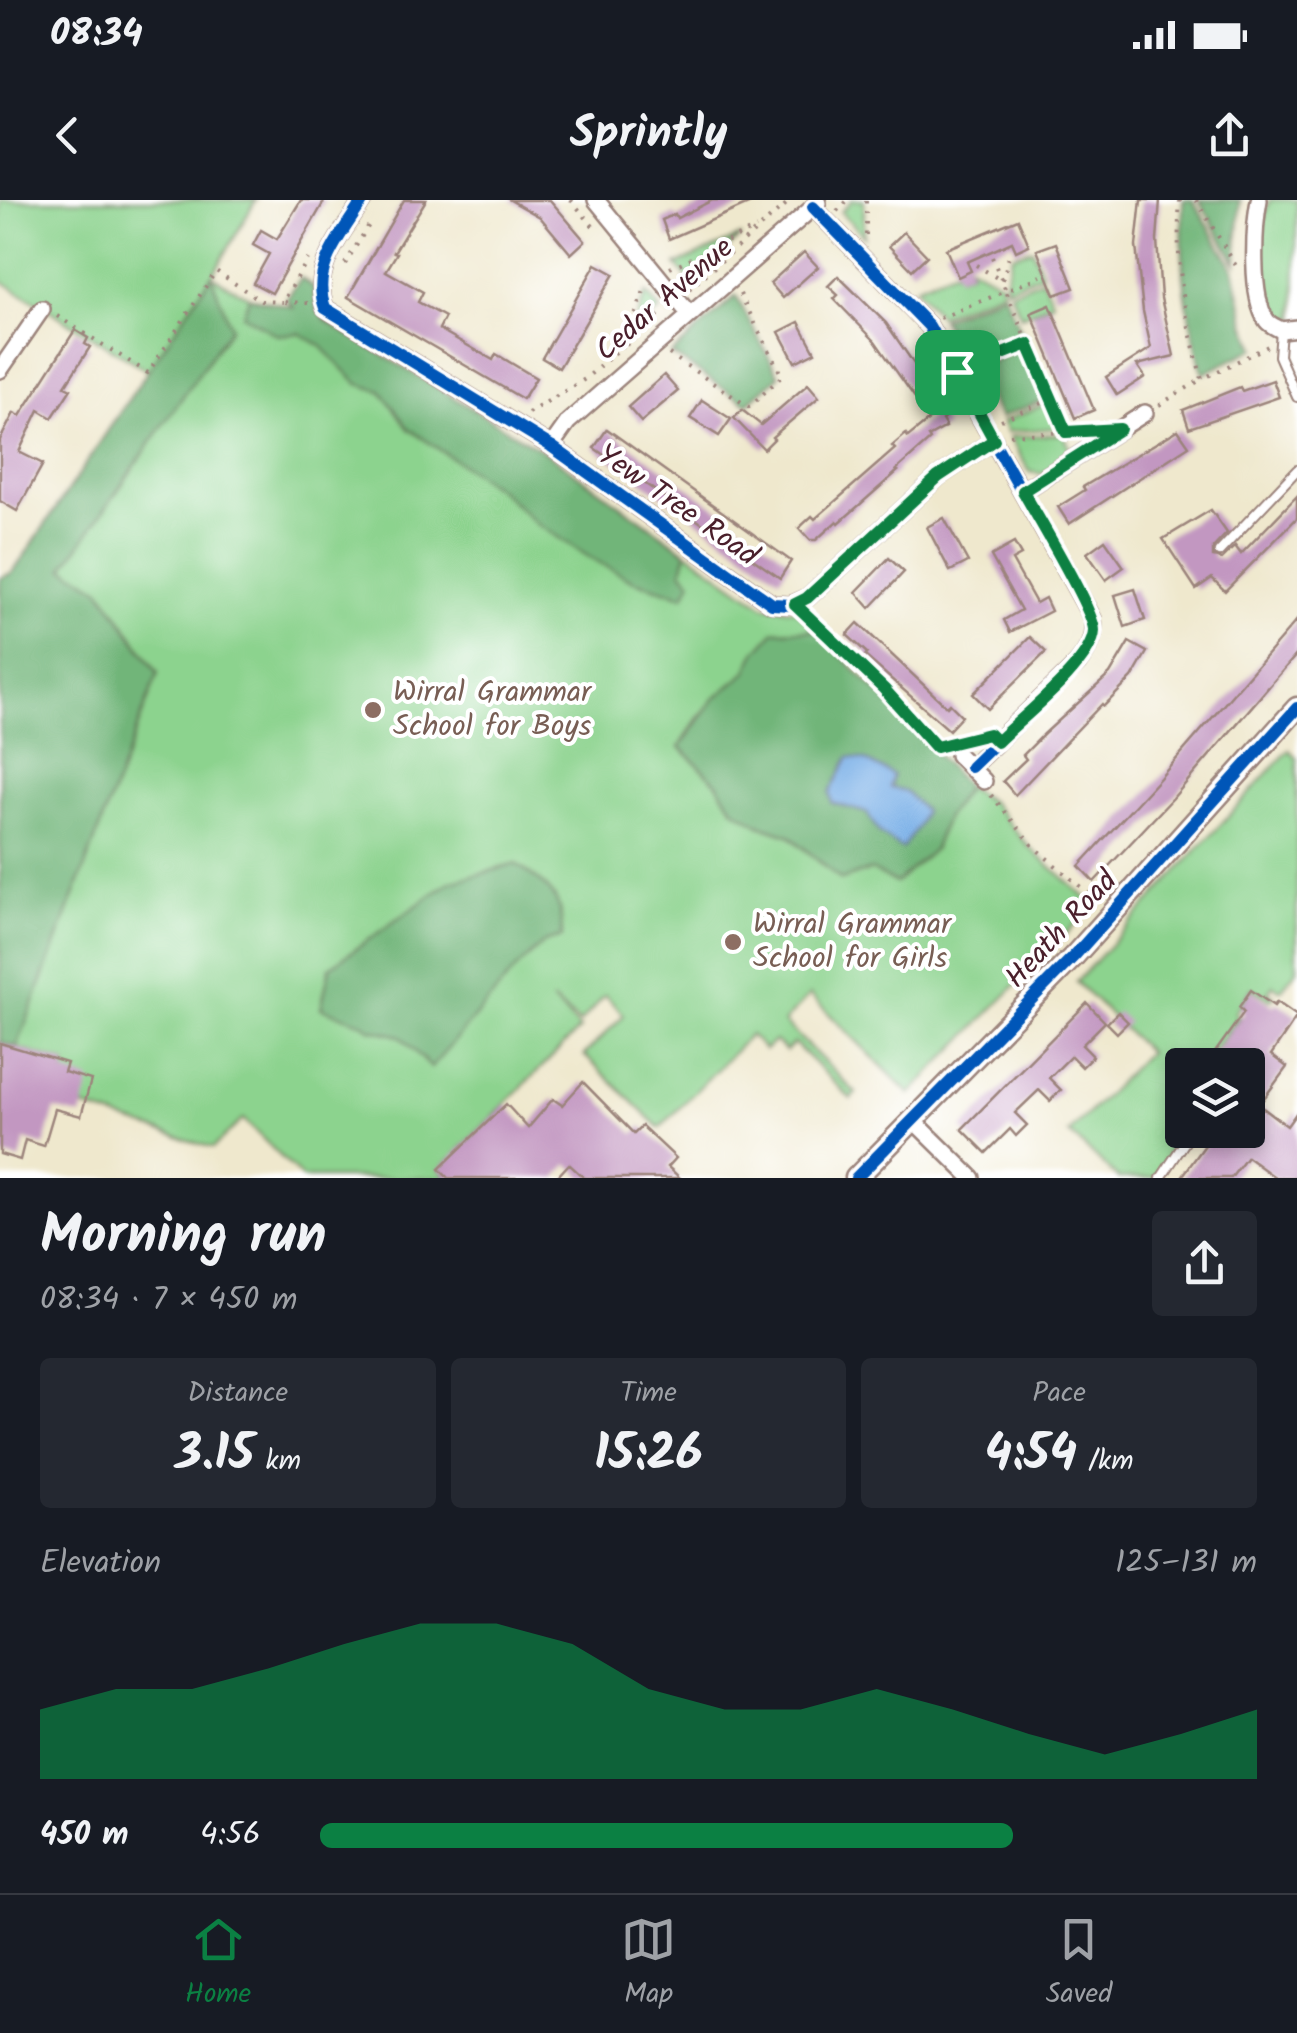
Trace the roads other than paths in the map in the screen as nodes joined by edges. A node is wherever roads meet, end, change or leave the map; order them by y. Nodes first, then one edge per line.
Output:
1 (363, 200) edge
2 (596, 200) edge
3 (1260, 200) edge
4 (817, 204) edge
5 (42, 308) road end
6 (690, 315) junction
7 (1286, 333) edge
8 (0, 370) edge
9 (1297, 397) edge
10 (1145, 413) road end
11 (991, 434) junction
12 (550, 446) junction
13 (1297, 470) edge
14 (1023, 491) junction
15 (1220, 552) dead end
16 (1297, 708) edge
17 (956, 749) road end
18 (972, 766) junction
19 (984, 781) road end
20 (914, 1121) junction
21 (1182, 1148) edge
22 (856, 1178) edge
23 (972, 1178) edge
24 (1162, 1178) edge

1 - 12 street, Yew Tree Road
2 - 6 street
3 - 7 street
4 - 6 street, Cedar Avenue
4 - 11 street
5 - 8 street
6 - 12 street, Cedar Avenue
7 - 9 lane
10 - 14 street
11 - 12 street, Yew Tree Road
11 - 14 street
13 - 15 lane
14 - 18 street
16 - 20 street, Heath Road
17 - 18 street
18 - 19 street
20 - 22 street, Heath Road
20 - 23 street
21 - 24 lane

